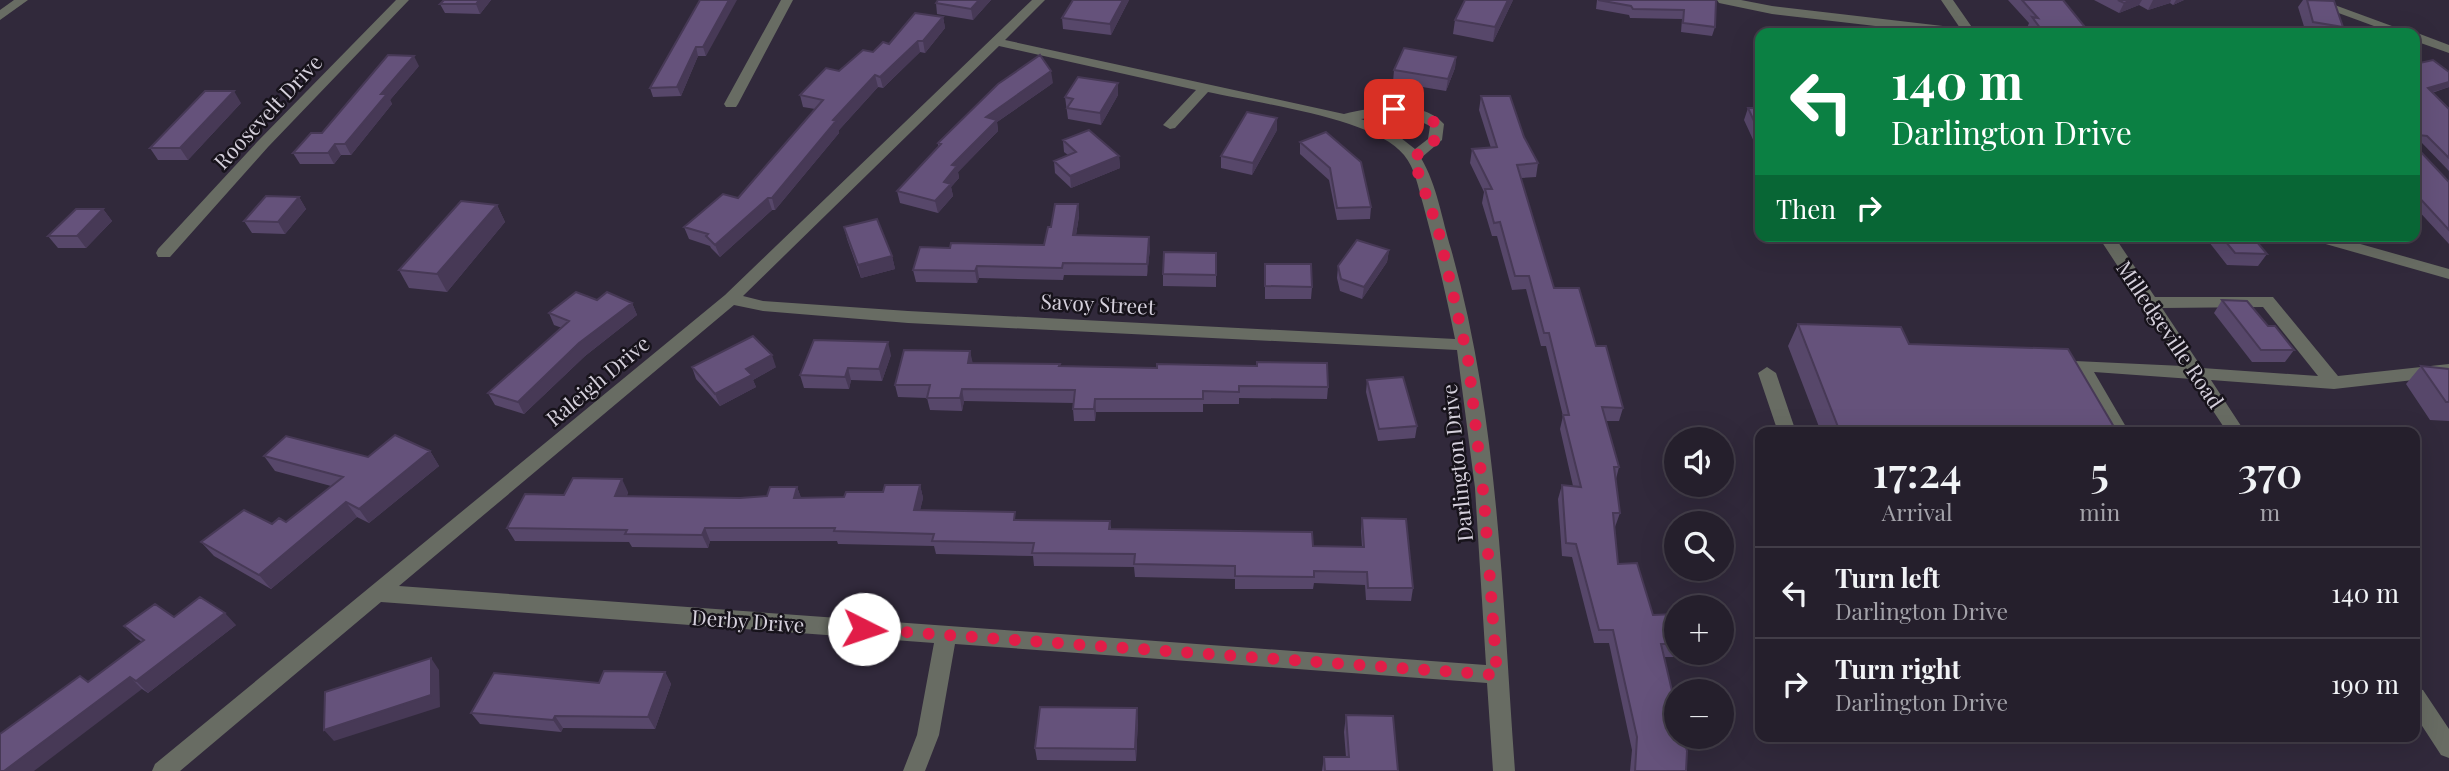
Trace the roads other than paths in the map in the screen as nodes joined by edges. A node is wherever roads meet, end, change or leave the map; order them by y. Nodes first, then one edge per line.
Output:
1 (22, 0) edge
2 (402, 0) edge
3 (787, 0) edge
4 (1039, 0) edge
5 (1723, 0) edge
6 (1947, 0) edge
7 (2309, 0) edge
8 (0, 16) edge
9 (2374, 23) junction
10 (1926, 28) edge
11 (1966, 28) edge
12 (2368, 28) edge
13 (2390, 28) edge
14 (2420, 39) edge
15 (996, 42) junction
16 (2449, 49) edge
17 (1207, 86) junction
18 (731, 104) dead end
19 (1344, 118) junction
20 (1170, 125) dead end
21 (1413, 158) junction
22 (2110, 242) edge
23 (2334, 242) edge
24 (164, 253) dead end
25 (2449, 274) edge
26 (731, 299) junction
27 (2150, 303) junction
28 (1465, 345) junction
29 (2449, 370) edge
30 (1767, 373) dead end
31 (2196, 373) junction
32 (2334, 383) junction
33 (1785, 427) edge
34 (2117, 427) edge
35 (2233, 427) edge
36 (376, 593) junction
37 (946, 635) junction
38 (1497, 675) junction
39 (2420, 704) edge
40 (2449, 748) edge
41 (163, 771) edge
42 (914, 771) edge
43 (1504, 771) edge

1 - 8 street
2 - 24 street, Roosevelt Drive
3 - 18 street
4 - 15 street, Raleigh Drive
5 - 10 street
6 - 11 street
7 - 9 street
9 - 12 street
9 - 13 street
14 - 16 street
15 - 17 street, Darlington Drive
15 - 26 street, Raleigh Drive
17 - 19 street, Darlington Drive
17 - 20 street
19 - 21 street, Darlington Drive
19 - 21 street, Darlington Drive
21 - 28 street, Darlington Drive
22 - 27 street, Milledgeville Road
23 - 25 street
26 - 28 street, Savoy Street
26 - 36 street, Raleigh Drive
27 - 31 street, Milledgeville Road
27 - 32 street
28 - 38 street, Darlington Drive
29 - 32 street
30 - 33 street
31 - 32 street
31 - 34 street
31 - 35 street, Milledgeville Road
36 - 37 street, Derby Drive
36 - 41 street, Raleigh Drive
37 - 38 street, Derby Drive
37 - 42 street
38 - 43 street, Darlington Drive
39 - 40 street

